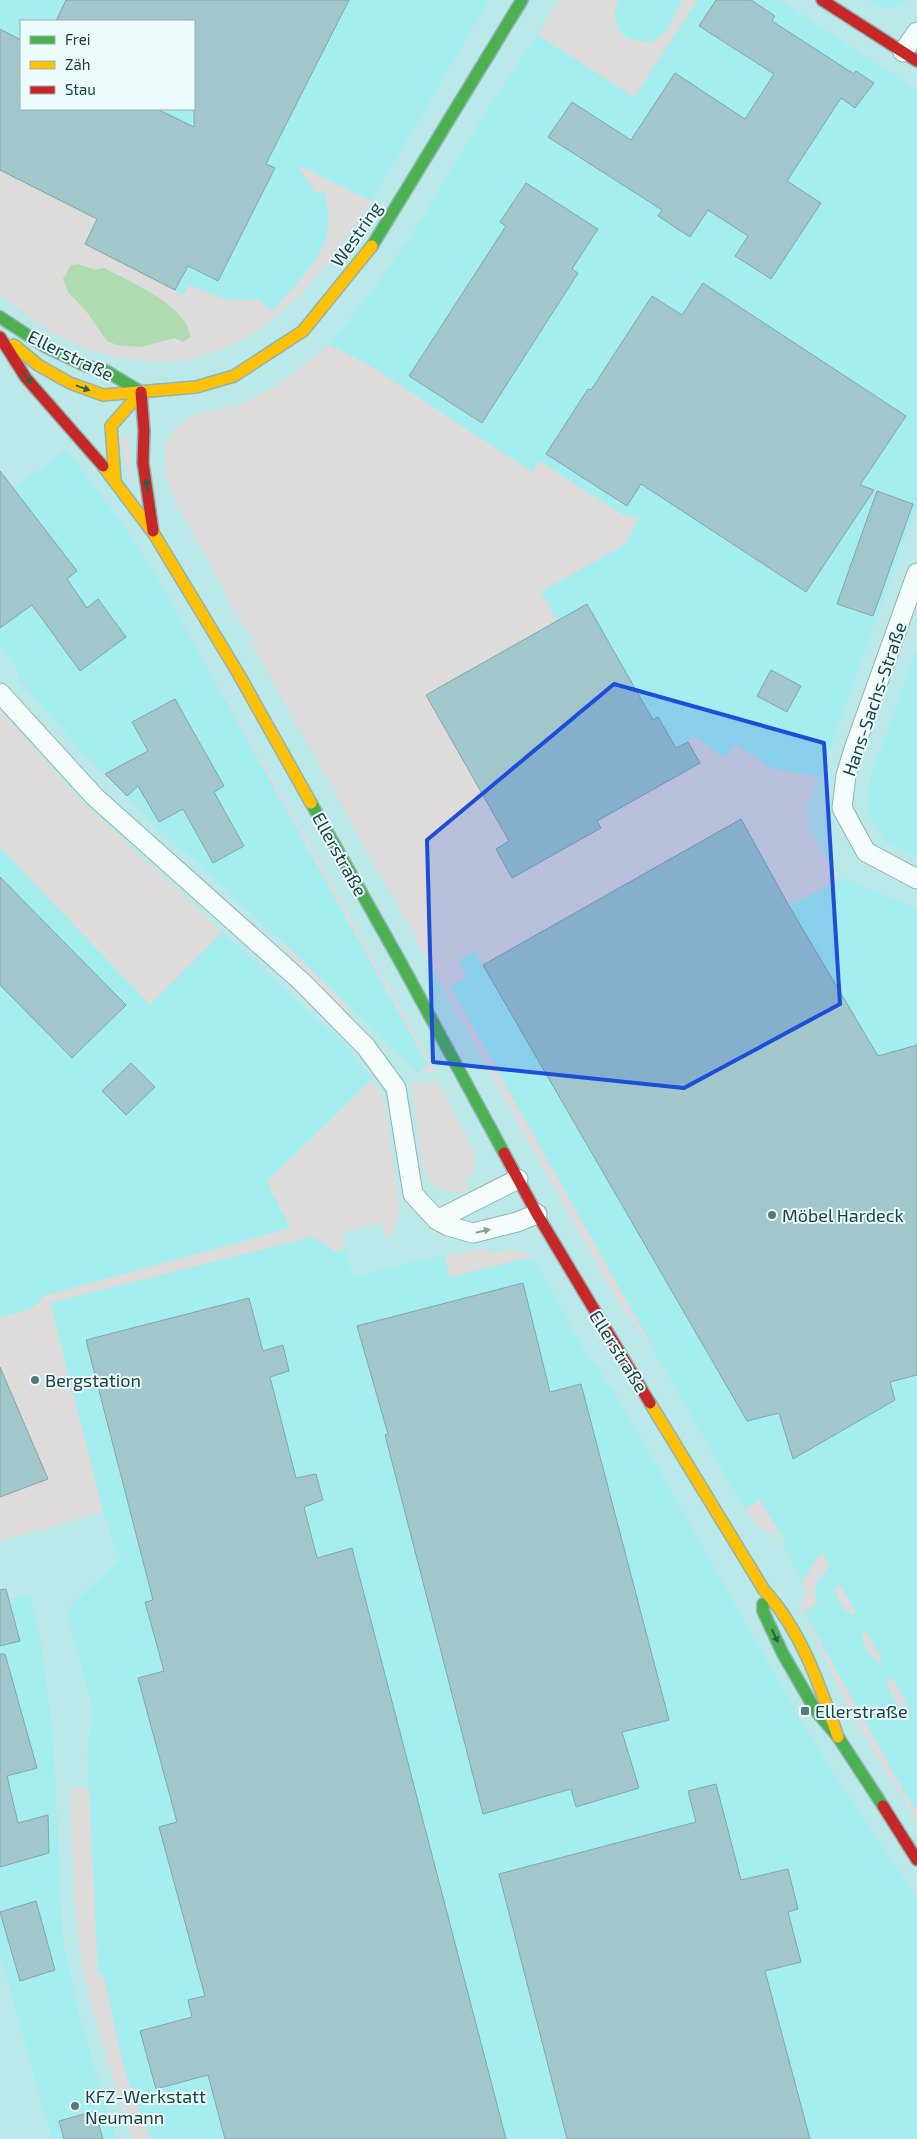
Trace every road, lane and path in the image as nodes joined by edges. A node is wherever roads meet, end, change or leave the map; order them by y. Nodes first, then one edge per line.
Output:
1 (522, 0) edge
2 (822, 0) edge
3 (917, 32) edge
4 (910, 56) edge
5 (0, 317) edge
6 (0, 333) edge
7 (0, 337) edge
8 (141, 392) junction
9 (115, 480) junction
10 (154, 534) junction
11 (917, 574) edge
12 (0, 693) edge
13 (917, 879) edge
14 (518, 1179) junction
15 (537, 1214) junction
16 (437, 1220) junction
17 (764, 1590) junction
18 (838, 1737) junction
19 (917, 1860) edge

1 - 8 main road, Westring
2 - 4 main road
3 - 4 street
5 - 8 main road, Ellerstraße
6 -> 8 main road, Ellerstraße
7 -> 9 main road, Ellerstraße
8 - 9 main road
10 -> 8 main road, Ellerstraße
9 - 10 main road, Ellerstraße
10 - 14 main road, Ellerstraße
11 - 13 street, Hans-Sachs-Straße
12 - 16 street
14 - 15 main road, Ellerstraße
14 - 16 street
16 -> 15 street
15 - 17 main road, Ellerstraße
17 - 18 main road, Ellerstraße
17 -> 18 main road, Ellerstraße
18 - 19 main road, Ellerstraße

